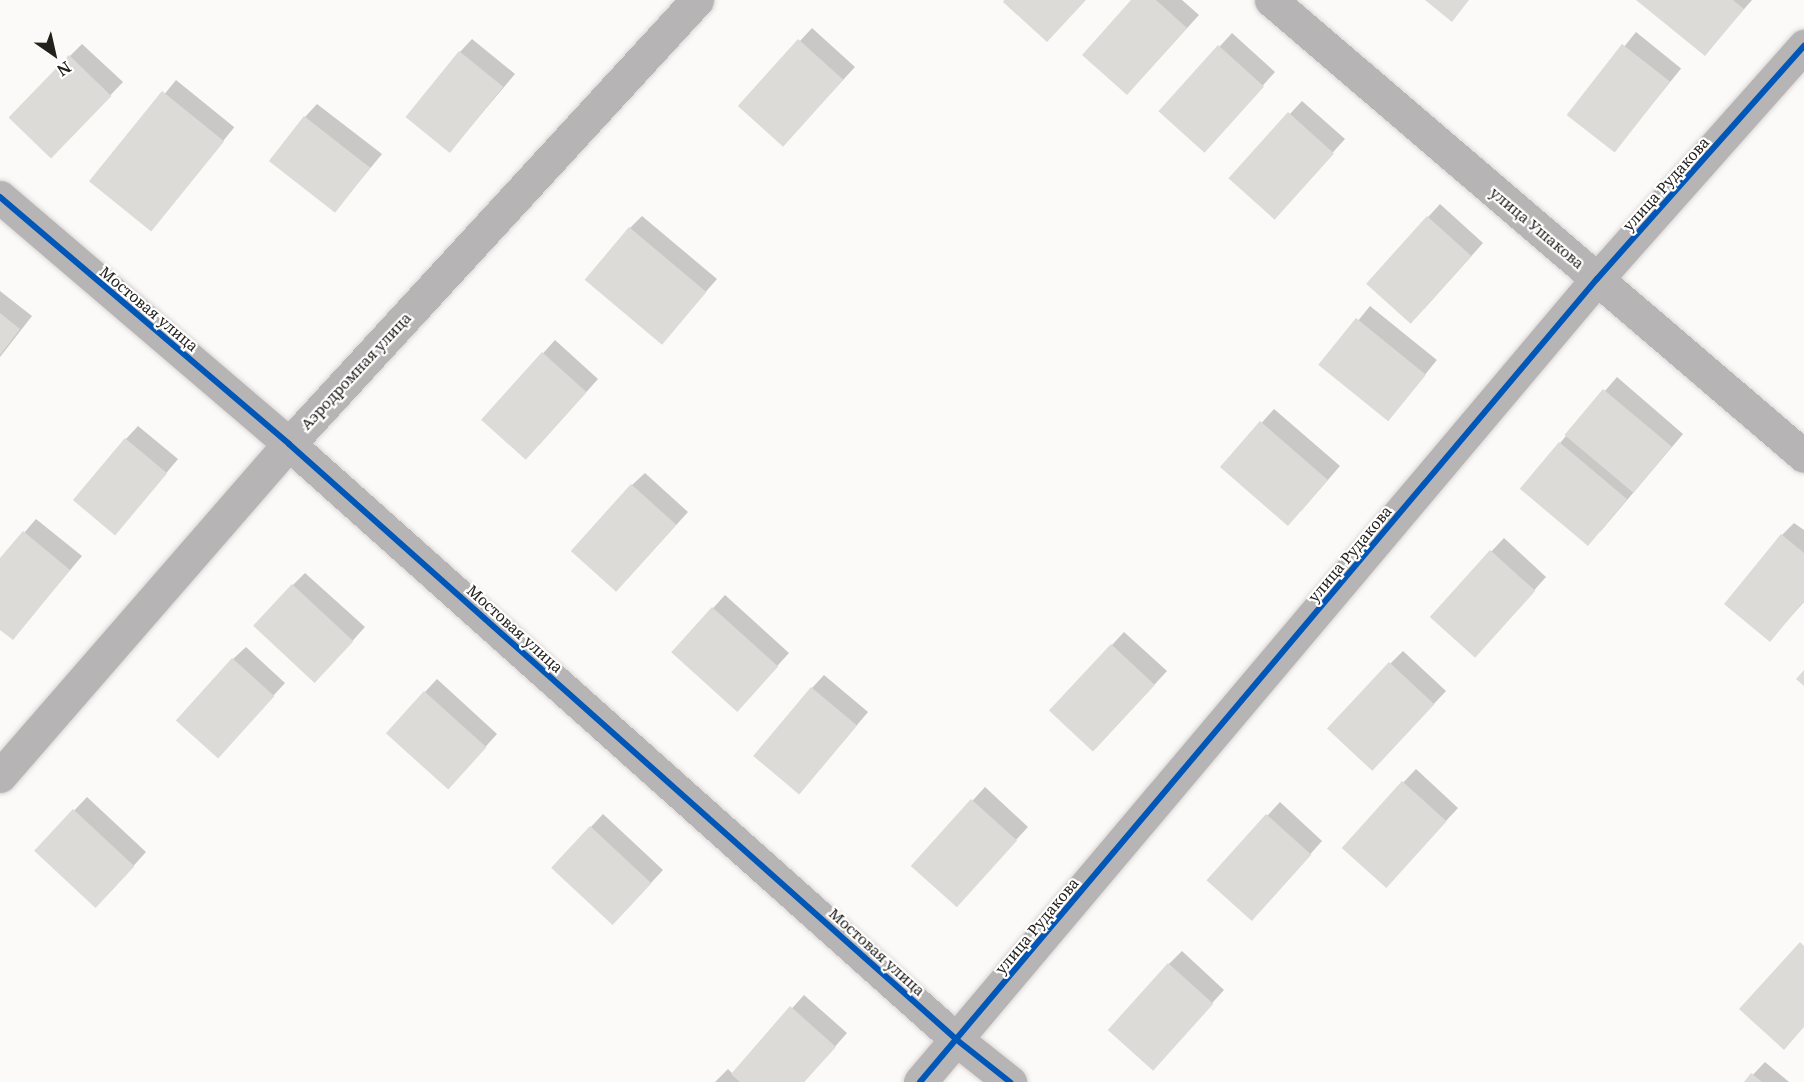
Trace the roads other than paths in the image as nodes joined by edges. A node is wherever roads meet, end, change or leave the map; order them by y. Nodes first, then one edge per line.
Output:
1 (697, 0) edge
2 (1270, 0) edge
3 (1804, 46) edge
4 (0, 197) edge
5 (1598, 279) junction
6 (289, 444) junction
7 (1804, 456) edge
8 (0, 776) edge
9 (957, 1040) junction
10 (920, 1082) edge
11 (1010, 1082) edge

1 - 6 street, Аэродромная улица
2 - 5 street, улица Ушакова
3 - 5 street, улица Рудакова
4 - 6 street, Мостовая улица
5 - 7 street, улица Ушакова
5 - 9 street, улица Рудакова
6 - 8 street, Аэродромная улица
6 - 9 street, Мостовая улица
9 - 10 street, улица Рудакова
9 - 11 street, Мостовая улица

